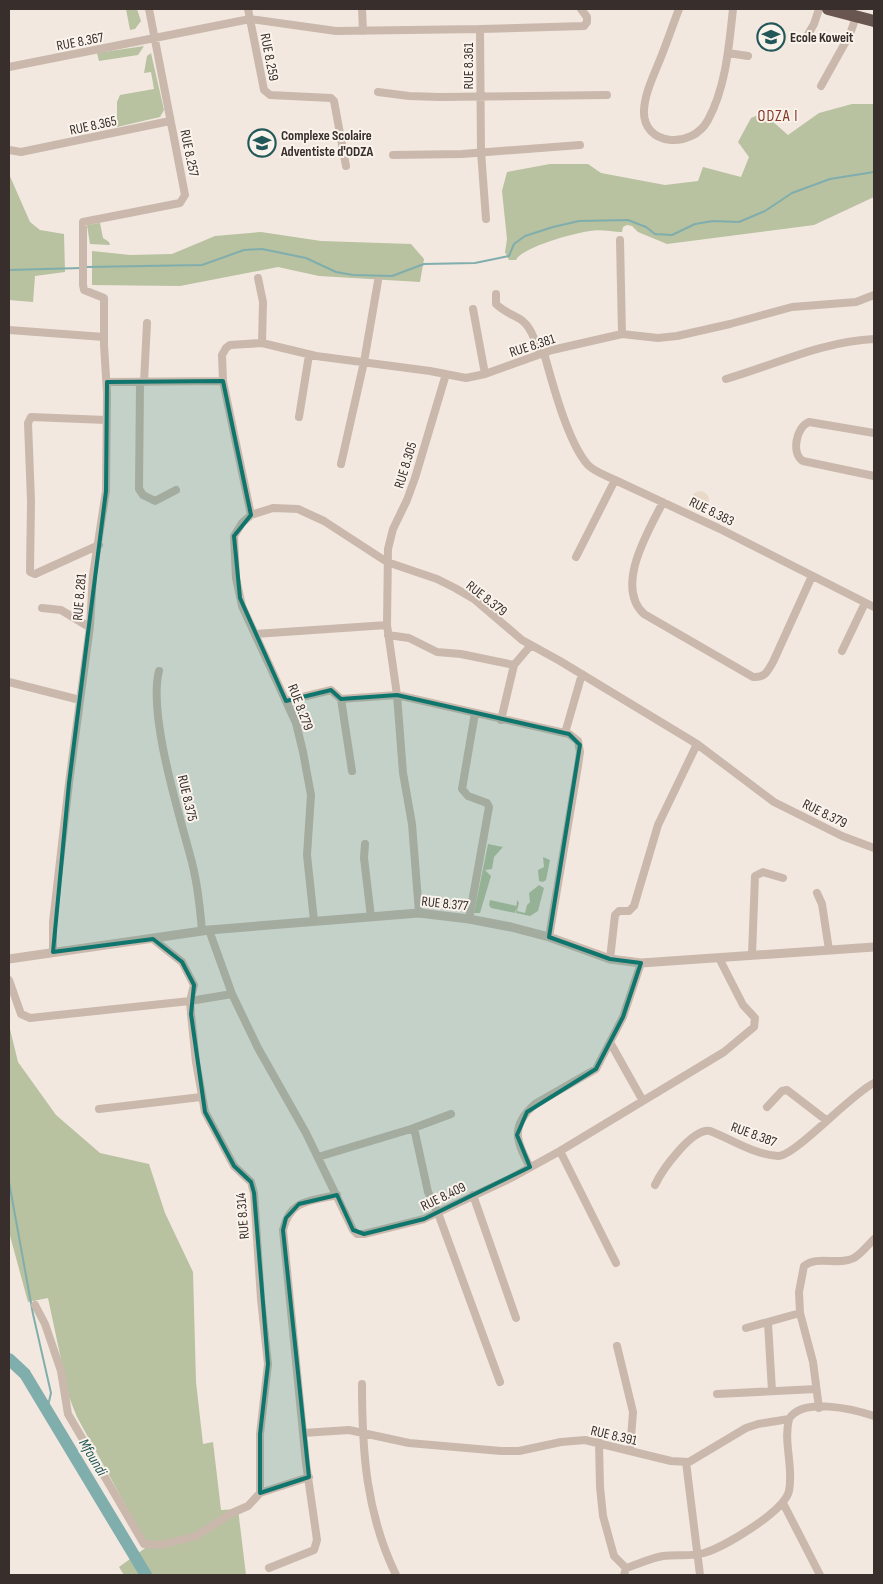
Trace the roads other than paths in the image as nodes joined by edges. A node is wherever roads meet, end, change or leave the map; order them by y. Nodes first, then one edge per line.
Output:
1 (149, 9) edge
2 (248, 9) edge
3 (362, 9) edge
4 (581, 9) edge
5 (679, 9) edge
6 (733, 9) edge
7 (819, 9) edge
8 (828, 9) edge
9 (856, 13) edge
10 (250, 20) junction
11 (874, 21) edge
12 (480, 30) junction
13 (363, 31) junction
14 (808, 36) dead end
15 (155, 39) junction
16 (728, 52) junction
17 (748, 56) dead end
18 (9, 67) edge
19 (821, 86) dead end
20 (378, 92) dead end
21 (480, 95) junction
22 (607, 95) dead end
23 (170, 121) junction
24 (580, 145) dead end
25 (9, 150) edge
26 (481, 152) junction
27 (393, 155) dead end
28 (346, 166) dead end
29 (486, 219) dead end
30 (83, 222) joint
31 (620, 240) dead end
32 (258, 278) dead end
33 (378, 281) dead end
34 (496, 294) dead end
35 (874, 295) edge
36 (473, 309) dead end
37 (147, 323) dead end
38 (9, 330) edge
39 (622, 334) junction
40 (104, 337) junction
41 (874, 338) edge
42 (262, 343) junction
43 (542, 354) junction
44 (309, 355) junction
45 (364, 362) junction
46 (446, 374) junction
47 (486, 374) junction
48 (726, 379) dead end
49 (223, 381) junction
50 (107, 382) junction
51 (142, 382) junction
52 (299, 417) dead end
53 (106, 420) junction
54 (874, 433) edge
55 (341, 464) dead end
56 (874, 476) edge
57 (615, 480) junction
58 (176, 490) dead end
59 (663, 502) junction
60 (251, 515) junction
61 (99, 546) junction
62 (576, 557) dead end
63 (387, 562) junction
64 (812, 576) junction
65 (865, 603) junction
66 (874, 607) edge
67 (42, 608) dead end
68 (387, 626) junction
69 (89, 627) junction
70 (255, 634) junction
71 (388, 635) junction
72 (531, 645) junction
73 (842, 651) dead end
74 (514, 665) junction
75 (159, 671) dead end
76 (582, 674) junction
77 (9, 682) edge
78 (397, 695) junction
79 (341, 699) junction
80 (80, 700) junction
81 (286, 701) junction
82 (475, 713) junction
83 (501, 720) junction
84 (565, 734) junction
85 (697, 744) junction
86 (352, 771) dead end
87 (365, 844) dead end
88 (874, 848) edge
89 (783, 878) dead end
90 (816, 893) dead end
91 (419, 913) junction
92 (371, 917) junction
93 (469, 919) junction
94 (314, 921) junction
95 (206, 930) junction
96 (549, 937) junction
97 (153, 938) junction
98 (874, 947) edge
99 (829, 950) junction
100 (53, 952) junction
101 (752, 955) junction
102 (719, 958) junction
103 (9, 959) edge
104 (610, 959) junction
105 (641, 963) junction
106 (9, 980) edge
107 (232, 994) junction
108 (190, 1001) junction
109 (611, 1044) junction
110 (874, 1083) edge
111 (201, 1097) junction
112 (643, 1101) junction
113 (767, 1107) dead end
114 (99, 1109) dead end
115 (451, 1114) dead end
116 (826, 1120) junction
117 (414, 1128) junction
118 (560, 1151) junction
119 (318, 1157) junction
120 (530, 1167) junction
121 (654, 1184) dead end
122 (337, 1195) junction
123 (473, 1195) junction
124 (438, 1212) junction
125 (874, 1239) edge
126 (616, 1263) dead end
127 (35, 1305) dead end
128 (800, 1313) junction
129 (516, 1318) dead end
130 (768, 1323) junction
131 (746, 1328) dead end
132 (617, 1346) dead end
133 (500, 1382) dead end
134 (362, 1384) dead end
135 (816, 1389) junction
136 (772, 1391) junction
137 (717, 1394) dead end
138 (819, 1408) junction
139 (874, 1416) edge
140 (789, 1419) junction
141 (303, 1433) junction
142 (362, 1433) junction
143 (599, 1442) junction
144 (630, 1451) junction
145 (686, 1462) junction
146 (309, 1477) junction
147 (260, 1493) junction
148 (783, 1503) junction
149 (697, 1555) junction
150 (269, 1568) dead end
151 (625, 1572) edge
152 (396, 1575) edge
153 (700, 1575) edge
154 (820, 1575) edge

1 - 15 street, RUE 8.257
2 - 10 street, RUE 8.259
3 - 13 street
4 - 12 street
5 - 16 street
6 - 16 street
7 - 14 street
8 - 9 highway
9 - 11 highway
9 - 19 street
10 - 13 street, RUE 8.361
10 - 15 street, RUE 8.367
10 - 28 street, RUE 8.259
12 - 13 street, RUE 8.361
12 - 21 street, RUE 8.361
15 - 18 street, RUE 8.367
15 - 23 street, RUE 8.257
16 - 17 street
20 - 21 street
21 - 22 street
21 - 26 street, RUE 8.361
23 - 25 street, RUE 8.365
23 - 30 street, RUE 8.257
24 - 26 street
26 - 27 street
26 - 29 street, RUE 8.361
30 - 40 street, RUE 8.281
31 - 39 street
32 - 42 street
33 - 45 street
34 - 43 street, RUE 8.383
35 - 39 street, RUE 8.381
36 - 47 street
37 - 51 street
38 - 40 street
39 - 43 street, RUE 8.381
40 - 50 street, RUE 8.281
41 - 48 street
42 - 44 street, RUE 8.381
42 - 49 street
43 - 47 street, RUE 8.381
43 - 57 street, RUE 8.383
44 - 45 street, RUE 8.381
44 - 52 street
45 - 46 street, RUE 8.381
45 - 55 street
46 - 47 street, RUE 8.381
46 - 63 street, RUE 8.305
49 - 51 street
49 - 60 street
50 - 51 street
50 - 53 street, RUE 8.281
51 - 58 street
53 - 61 street, RUE 8.281
53 - 61 street
54 - 56 street
57 - 59 street, RUE 8.383
57 - 62 street
59 - 64 street, RUE 8.383
59 - 64 street
60 - 63 street, RUE 8.379
60 - 70 street, RUE 8.279
61 - 69 street, RUE 8.281
63 - 68 street, RUE 8.305
63 - 72 street, RUE 8.379
64 - 65 street, RUE 8.383
65 - 66 street, RUE 8.383
65 - 73 street
67 - 69 street
68 - 70 street
68 - 71 street, RUE 8.305
69 - 80 street, RUE 8.281
70 - 81 street, RUE 8.279
71 - 74 street
71 - 78 street, RUE 8.305
72 - 74 street
72 - 76 street, RUE 8.379
74 - 83 street
75 - 95 street, RUE 8.375
76 - 84 street
76 - 85 street, RUE 8.379
77 - 80 street
78 - 79 street
78 - 82 street
78 - 91 street, RUE 8.305
79 - 81 street
79 - 86 street
80 - 100 street, RUE 8.281
81 - 94 street, RUE 8.279
82 - 83 street
82 - 93 street
83 - 84 street
84 - 96 street
85 - 88 street, RUE 8.379
85 - 104 street
87 - 92 street
89 - 101 street
90 - 99 street
91 - 92 street, RUE 8.377
91 - 93 street, RUE 8.377
92 - 94 street, RUE 8.377
93 - 96 street, RUE 8.377
94 - 95 street, RUE 8.377
95 - 97 street, RUE 8.377
95 - 107 street, RUE 8.409
96 - 104 street, RUE 8.377
97 - 100 street, RUE 8.377
97 - 108 street, RUE 8.314
98 - 99 street, RUE 8.377
99 - 101 street, RUE 8.377
100 - 103 street, RUE 8.377
101 - 102 street, RUE 8.377
102 - 105 street, RUE 8.377
102 - 112 street, RUE 8.409
104 - 105 street, RUE 8.377
105 - 109 street
106 - 108 street
107 - 108 street
107 - 119 street, RUE 8.409
108 - 111 street, RUE 8.314
109 - 112 street
109 - 120 street
110 - 116 street, RUE 8.387
111 - 114 street
111 - 147 street, RUE 8.314
112 - 118 street, RUE 8.409
113 - 116 street
115 - 117 street
116 - 121 street, RUE 8.387
117 - 119 street
117 - 124 street
118 - 120 street, RUE 8.409
118 - 126 street
119 - 122 street, RUE 8.409
120 - 123 street, RUE 8.409
122 - 124 street, RUE 8.409
122 - 141 street
123 - 124 street, RUE 8.409
123 - 129 street
124 - 133 street
125 - 128 street
127 - 147 street
128 - 130 street
128 - 135 street
130 - 131 street
130 - 136 street
132 - 144 street
134 - 142 street
135 - 136 street
135 - 138 street
136 - 137 street
138 - 139 street
138 - 140 street
140 - 145 street
140 - 148 street
141 - 142 street, RUE 8.391
141 - 146 street
142 - 143 street, RUE 8.391
142 - 152 street
143 - 144 street, RUE 8.391
143 - 151 street
144 - 145 street, RUE 8.391
145 - 149 street
146 - 147 street
146 - 150 street
148 - 149 street
148 - 154 street
149 - 151 street
149 - 153 street

